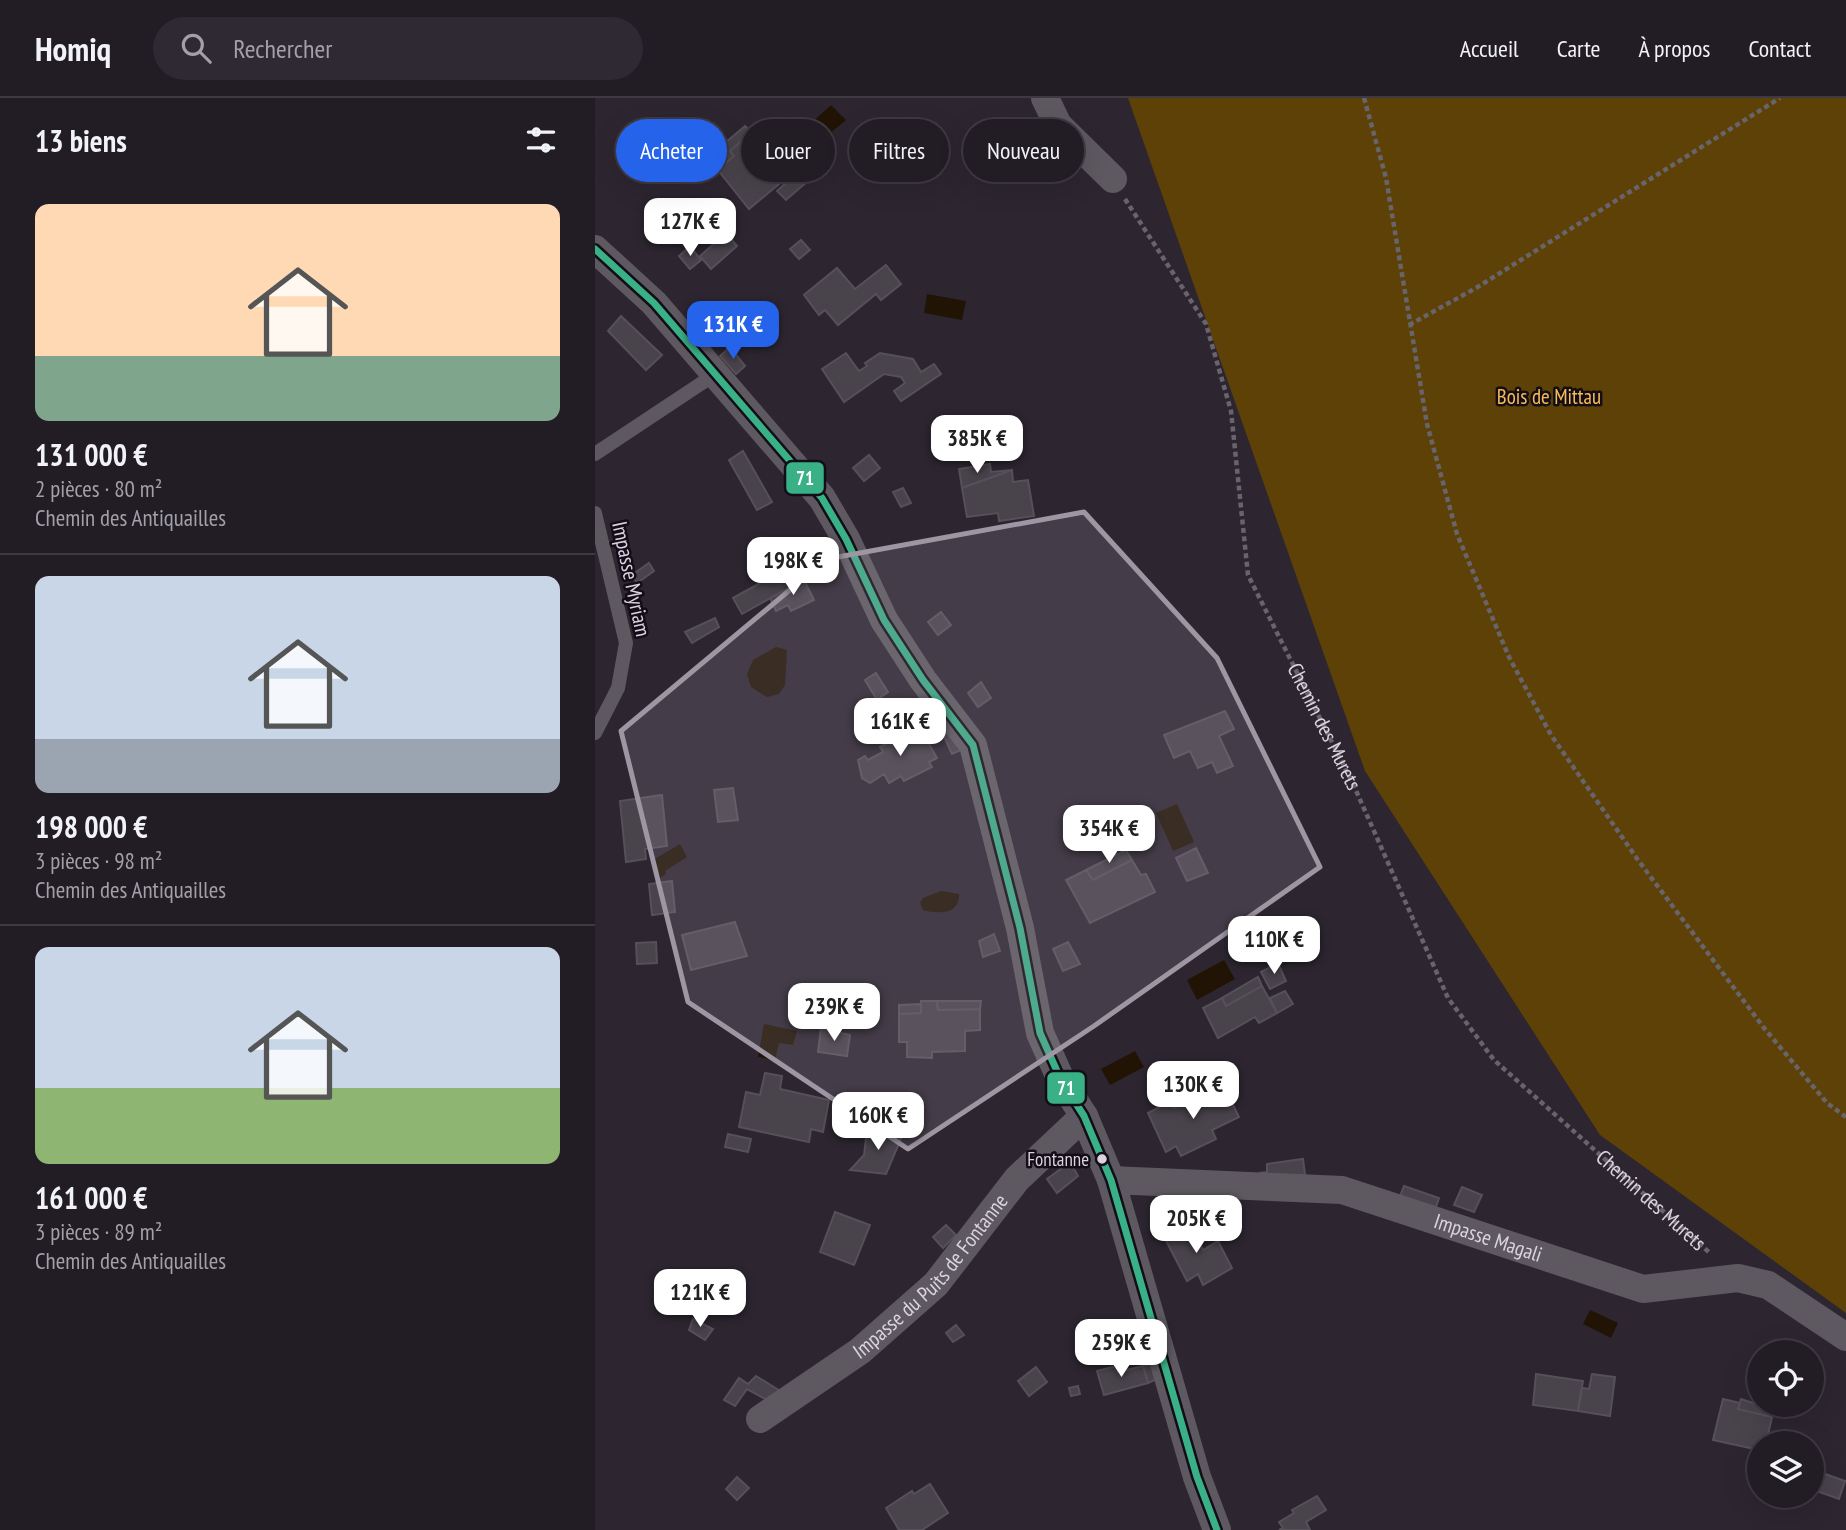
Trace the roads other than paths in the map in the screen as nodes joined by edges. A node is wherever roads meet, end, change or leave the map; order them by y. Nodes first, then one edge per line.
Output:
1 (1045, 98) edge
2 (1112, 180) road end
3 (595, 249) edge
4 (717, 373) junction
5 (595, 454) edge
6 (595, 513) edge
7 (595, 733) edge
8 (1084, 1116) junction
9 (1111, 1180) junction
10 (1846, 1337) edge
11 (760, 1419) dead end
12 (1217, 1530) edge

1 - 2 street
3 - 4 street
4 - 5 lane
4 - 8 street
6 - 7 lane, Impasse Myriam
8 - 9 street
8 - 11 street, Impasse du Puits de Fontanne
9 - 10 street, Impasse Magali
9 - 12 street

